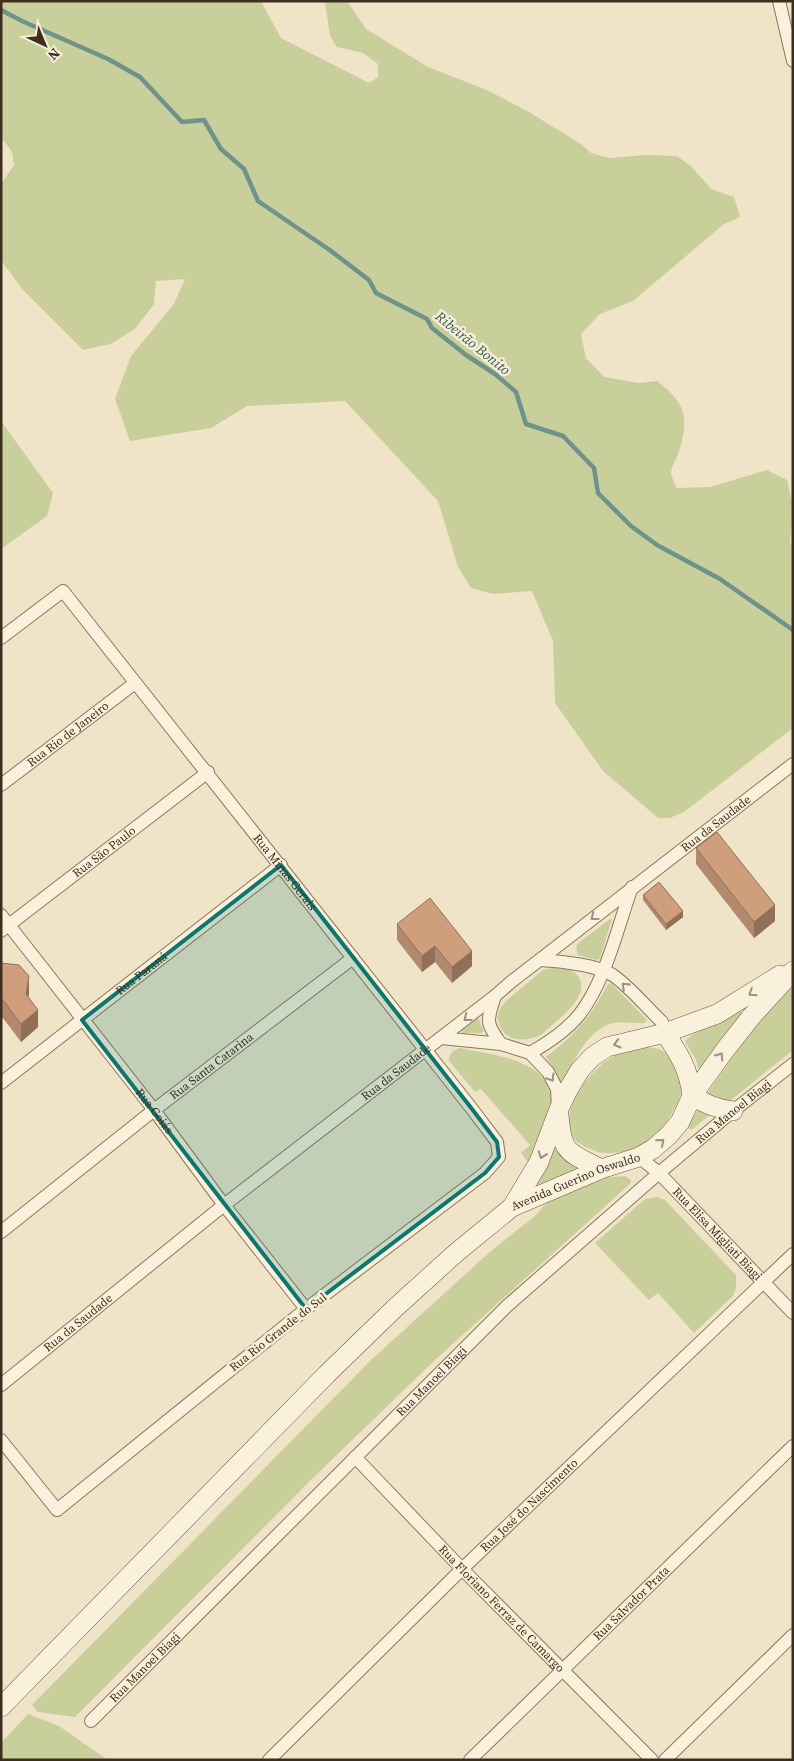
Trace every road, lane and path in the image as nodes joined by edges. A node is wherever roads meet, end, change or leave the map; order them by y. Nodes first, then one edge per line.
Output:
1 (779, 1) edge
2 (793, 61) edge
3 (1, 638) edge
4 (135, 683) junction
5 (793, 764) edge
6 (208, 772) junction
7 (1, 785) edge
8 (281, 865) junction
9 (632, 887) junction
10 (4, 923) edge
11 (352, 958) junction
12 (540, 960) junction
13 (793, 966) edge
14 (603, 971) junction
15 (793, 971) edge
16 (496, 996) junction
17 (82, 1020) junction
18 (664, 1033) junction
19 (441, 1038) junction
20 (501, 1044) junction
21 (426, 1050) junction
22 (530, 1052) junction
23 (793, 1064) edge
24 (1, 1083) edge
25 (692, 1096) junction
26 (558, 1109) junction
27 (154, 1110) junction
28 (733, 1111) junction
29 (498, 1156) joint
30 (639, 1157) junction
31 (601, 1169) junction
32 (659, 1173) junction
33 (224, 1204) junction
34 (512, 1207) junction
35 (1, 1232) edge
36 (793, 1254) edge
37 (763, 1283) junction
38 (306, 1309) junction
39 (793, 1313) edge
40 (1, 1385) edge
41 (1, 1440) edge
42 (793, 1446) edge
43 (354, 1457) junction
44 (462, 1569) junction
45 (793, 1635) edge
46 (562, 1670) junction
47 (1, 1706) edge
48 (91, 1721) dead end
49 (269, 1760) edge
50 (470, 1760) edge
51 (652, 1760) edge
52 (666, 1760) edge

1 - 2 street
3 - 4 street, Rua Minas Gerais
4 - 6 street, Rua Minas Gerais
4 - 7 street, Rua Rio de Janeiro
5 - 9 street, Rua da Saudade
6 - 8 street, Rua Minas Gerais
6 - 10 street, Rua São Paulo
8 - 11 street, Rua Minas Gerais
8 - 17 street, Rua Paraná
9 -> 12 street, Rua da Saudade
9 - 14 street
10 - 17 street, Rua Goiás
11 - 21 street, Rua Minas Gerais
11 - 27 street, Rua Santa Catarina
12 - 14 street
12 - 16 street, Rua da Saudade
13 -> 18 main road, Avenida Guerino Oswaldo
18 -> 14 street
14 - 22 street
25 -> 15 main road, Avenida Guerino Oswaldo
16 -> 19 street, Rua da Saudade
16 - 20 street
17 - 24 street, Rua Paraná
17 - 27 street, Rua Goiás
18 - 25 main road
18 -> 26 main road, Avenida Guerino Oswaldo
19 - 20 street
19 - 21 street, Rua da Saudade
20 - 22 street
21 - 29 street, Rua Minas Gerais
21 - 33 street, Rua da Saudade
22 -> 26 street
23 - 28 street, Rua Manoel Biagi
25 - 28 main road
30 -> 25 main road, Avenida Guerino Oswaldo
26 - 31 main road
26 -> 34 main road, Avenida Guerino Oswaldo
27 - 33 street, Rua Goiás
27 - 35 street, Rua Santa Catarina
28 - 32 street, Rua Manoel Biagi
29 - 38 street, Rua Rio Grande do Sul
30 - 31 main road, Avenida Guerino Oswaldo
30 - 32 street, Rua Elisa Migliati Biagi
31 - 34 main road, Avenida Guerino Oswaldo
32 - 37 street, Rua Elisa Migliati Biagi
32 - 43 street, Rua Manoel Biagi
33 - 38 street, Rua Goiás
33 - 40 street, Rua da Saudade
34 - 47 main road
36 - 37 street, Rua José do Nascimento
37 - 39 street, Rua Elisa Migliati Biagi
37 - 44 street, Rua José do Nascimento
38 - 41 street, Rua Rio Grande do Sul
42 - 46 street, Rua Salvador Prata
43 - 44 street, Rua Floriano Ferraz de Camargo
43 - 48 street, Rua Manoel Biagi
44 - 46 street, Rua Floriano Ferraz de Camargo
44 - 49 street, Rua José do Nascimento
45 - 52 street
46 - 50 street, Rua Salvador Prata
46 - 51 street, Rua Floriano Ferraz de Camargo

